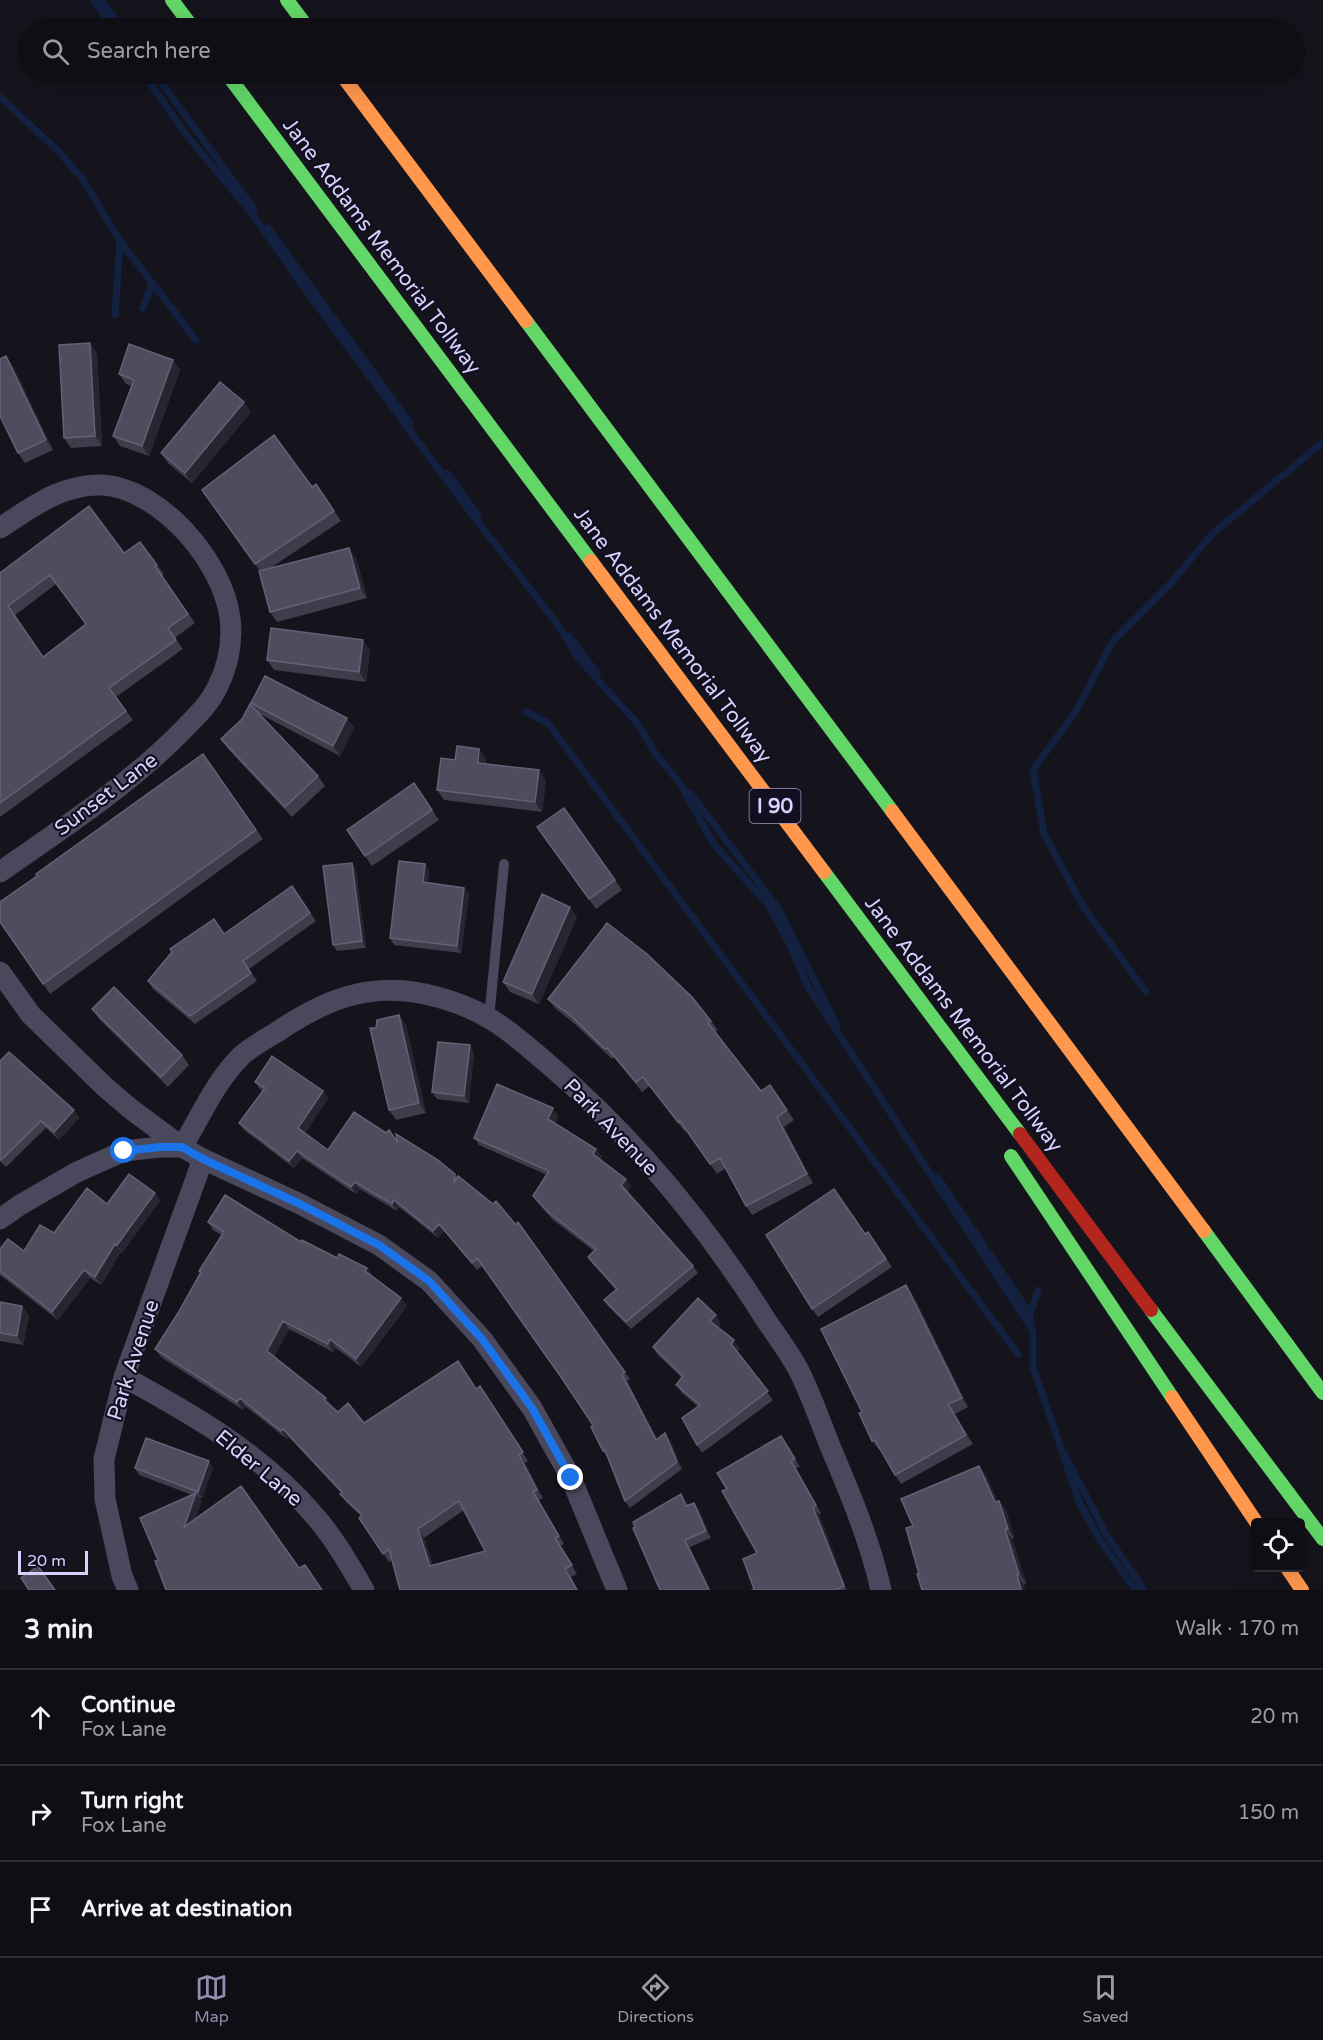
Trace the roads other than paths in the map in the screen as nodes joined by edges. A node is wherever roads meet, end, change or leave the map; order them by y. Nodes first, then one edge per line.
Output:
1 (172, 0) edge
2 (287, 0) edge
3 (186, 18) edge
4 (300, 18) edge
5 (234, 84) edge
6 (348, 84) edge
7 (0, 528) edge
8 (504, 864) dead end
9 (0, 872) edge
10 (849, 905) junction
11 (0, 972) edge
12 (489, 1018) junction
13 (954, 1069) dead end
14 (182, 1147) junction
15 (1005, 1147) dead end
16 (203, 1159) junction
17 (0, 1219) edge
18 (124, 1377) junction
19 (1323, 1393) edge
20 (1253, 1518) edge
21 (1323, 1539) edge
22 (1290, 1572) edge
23 (128, 1590) edge
24 (364, 1590) edge
25 (618, 1590) edge
26 (881, 1590) edge
27 (1302, 1590) edge

1 - 3 highway
2 - 4 highway
5 - 10 highway, Jane Addams Memorial Tollway / I 90
6 - 19 highway
7 - 9 street, Sunset Lane
8 - 12 lane
10 - 13 highway
10 - 21 highway, Jane Addams Memorial Tollway / I 90
11 - 14 street
12 - 14 street, Park Avenue
12 - 26 street, Park Avenue
14 - 16 street
14 - 17 street
15 - 20 highway
16 - 18 street, Park Avenue
16 - 25 street
18 - 23 street, Park Avenue
18 - 24 street, Elder Lane
22 - 27 highway

